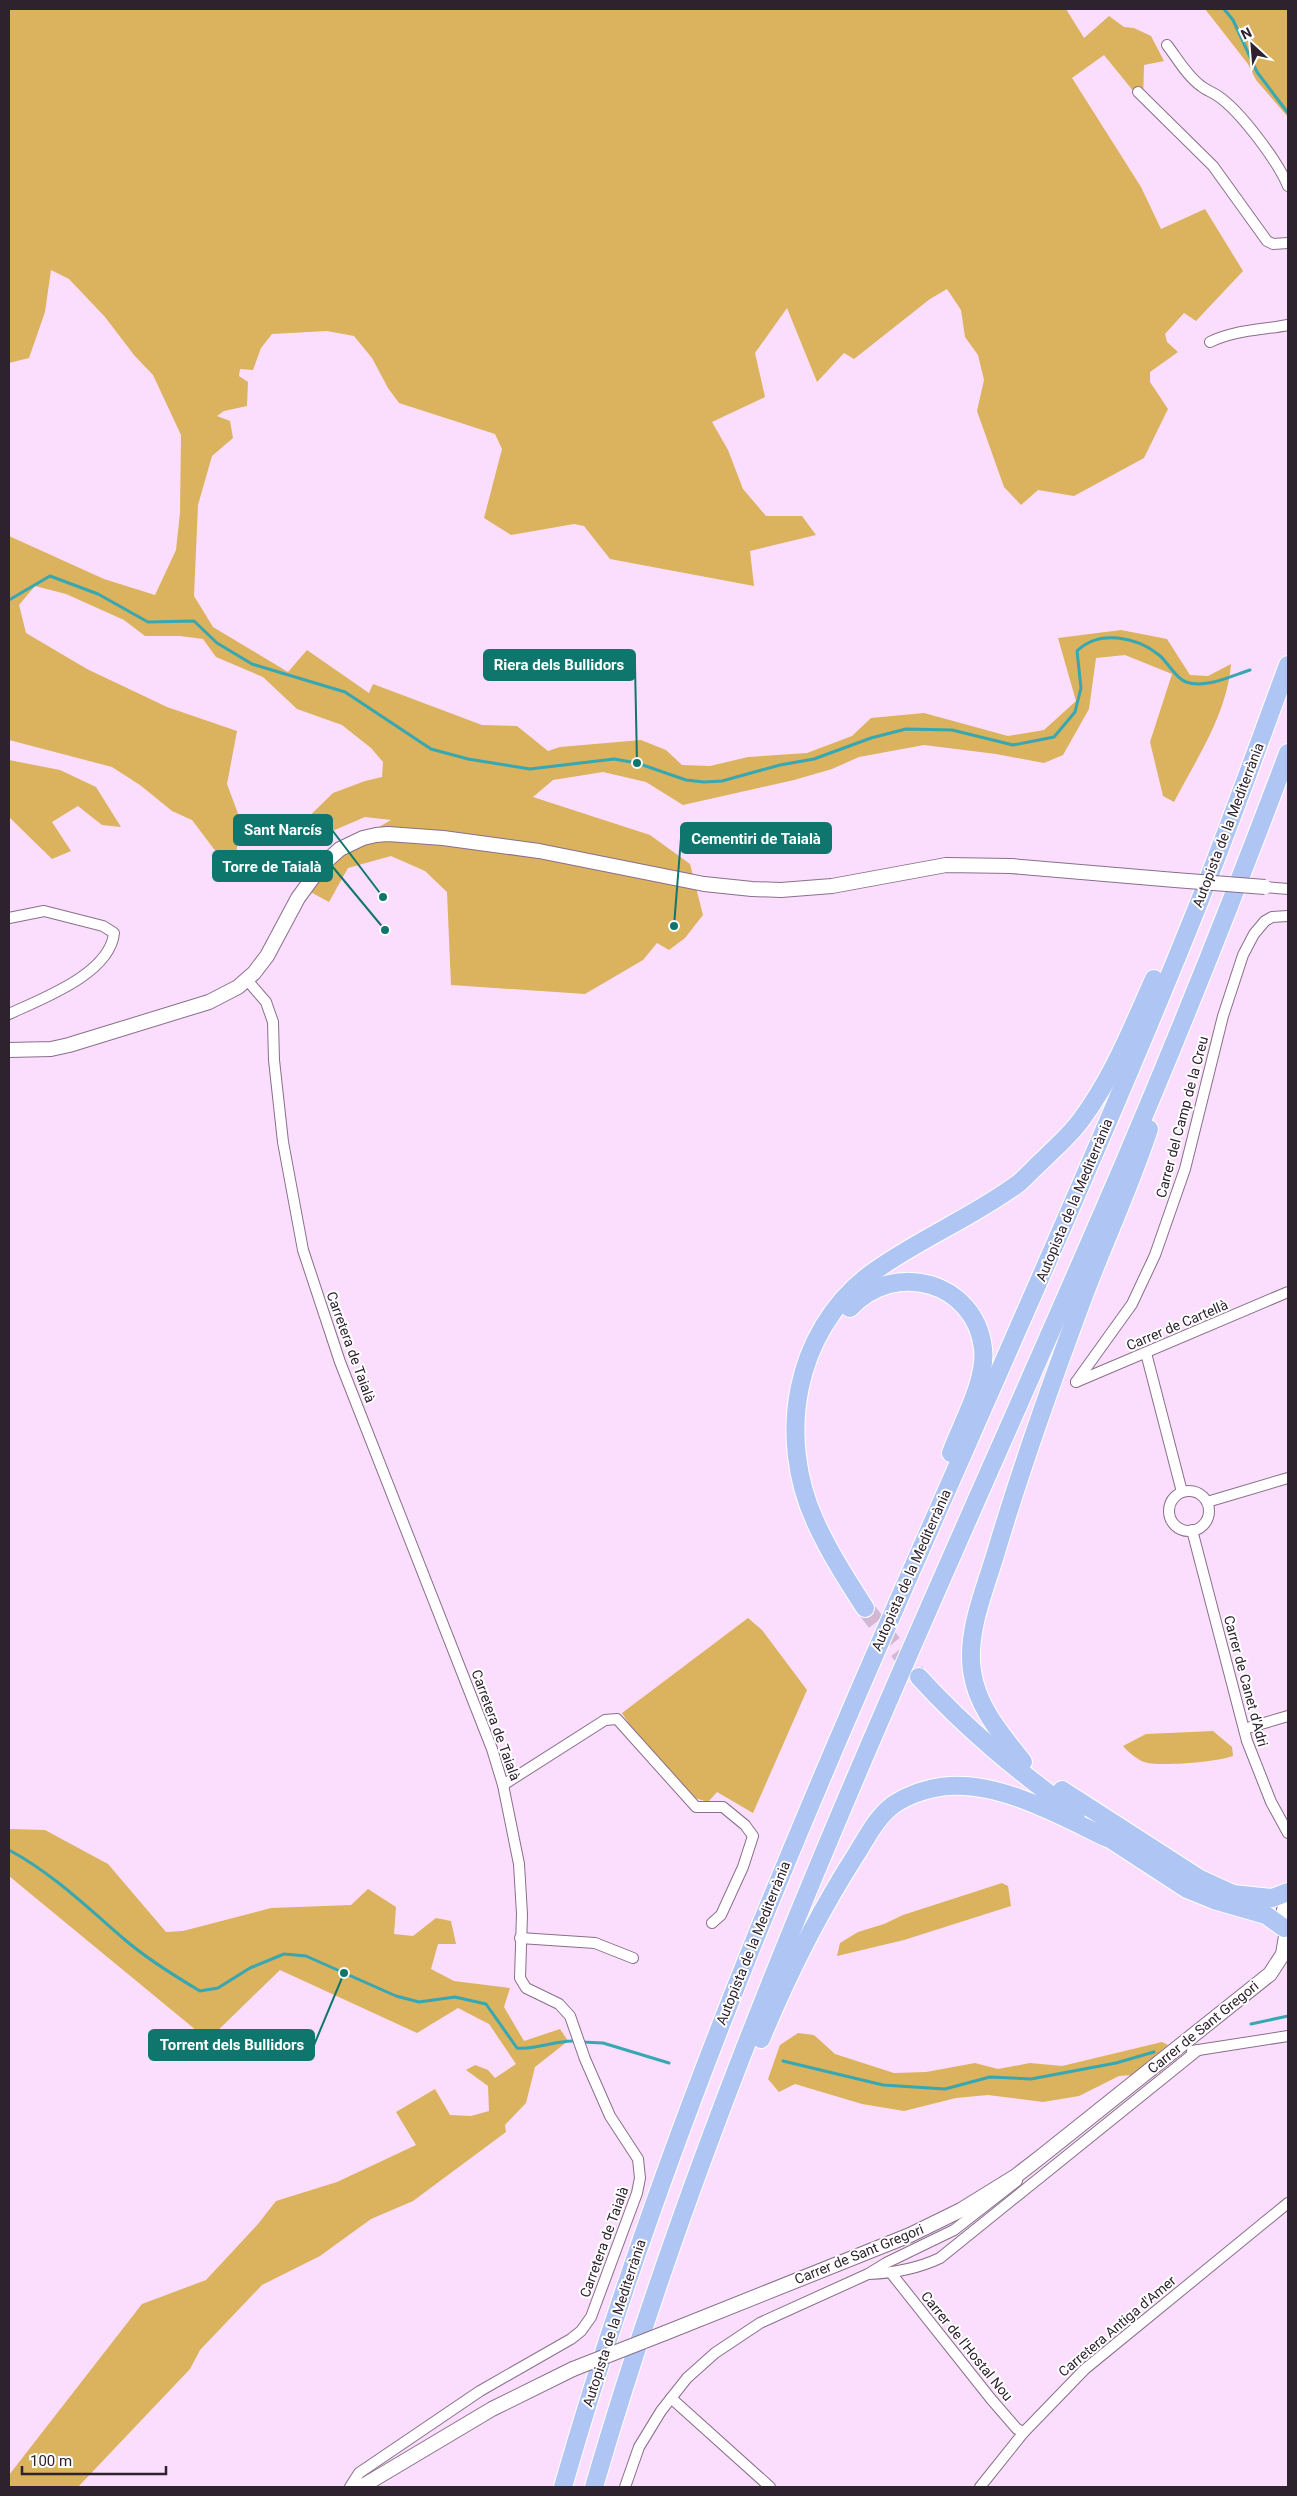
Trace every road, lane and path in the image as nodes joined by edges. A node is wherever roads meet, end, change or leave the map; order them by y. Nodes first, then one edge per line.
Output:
1 (1167, 45) dead end
2 (1138, 92) dead end
3 (1288, 186) edge
4 (1288, 243) edge
5 (1288, 325) edge
6 (1210, 342) dead end
7 (1288, 665) edge
8 (1288, 753) edge
9 (1265, 887) joint
10 (1288, 889) edge
11 (1287, 916) edge
12 (9, 918) edge
13 (1188, 929) junction
14 (247, 980) junction
15 (1189, 1007) junction
16 (9, 1014) edge
17 (9, 1050) edge
18 (1288, 1292) edge
19 (1146, 1353) junction
20 (1076, 1382) joint
21 (1288, 1478) edge
22 (1182, 1492) junction
23 (1207, 1502) junction
24 (1192, 1530) junction
25 (913, 1565) junction
26 (1288, 1716) edge
27 (1244, 1729) junction
28 (1023, 1762) junction
29 (504, 1785) junction
30 (1288, 1833) edge
31 (1107, 1838) junction
32 (1288, 1894) edge
33 (712, 1923) dead end
34 (1286, 1935) edge
35 (520, 1938) junction
36 (633, 1958) dead end
37 (1288, 1966) edge
38 (1270, 1974) junction
39 (1288, 2036) edge
40 (1198, 2050) junction
41 (1171, 2053) junction
42 (727, 2096) junction
43 (1043, 2155) junction
44 (1288, 2203) edge
45 (891, 2273) junction
46 (868, 2274) junction
47 (671, 2398) junction
48 (1024, 2432) junction
49 (350, 2487) edge
50 (361, 2487) edge
51 (563, 2487) edge
52 (594, 2487) edge
53 (625, 2487) edge
54 (770, 2487) edge
55 (980, 2487) edge

1 - 3 street
2 - 4 street
5 - 6 street
7 - 13 highway, Autopista de la Mediterrània
8 - 15 highway
9 - 10 street
9 - 14 street, bridge
11 - 20 street, Carrer del Camp de la Creu
12 - 16 street
13 - 25 highway, Autopista de la Mediterrània
13 - 25 highway
14 - 17 street
14 - 29 street, Carretera de Taialà
15 - 28 highway
15 - 42 highway
18 - 19 street, Carrer de Cartellà
19 - 20 street, Carrer de Cartellà
19 - 22 street
21 - 23 street
22 - 23 street
22 - 24 street
23 - 24 street
24 - 27 street, Carrer de Canet d'Adri
25 - 51 highway, Autopista de la Mediterrània
26 - 27 street
27 - 30 street, Carrer de Canet d'Adri
28 - 31 highway
28 - 32 highway
29 - 33 street
29 - 35 street, Carretera de Taialà
31 - 34 highway
31 - 42 highway
32 - 34 street, Carrer de Sant Gregori
34 - 38 street, Carrer de Sant Gregori
35 - 36 street
35 - 49 street, Carretera de Taialà
37 - 38 street, Carrer de Sant Gregori
38 - 41 street, Carrer de Sant Gregori
39 - 40 street
40 - 41 street
40 - 45 street, Carrer de Sant Gregori
41 - 43 street, Carrer de Sant Gregori
42 - 52 highway
43 - 46 street, Carrer de Sant Gregori
43 - 50 street, Carrer de Sant Gregori, bridge
44 - 48 street, Carretera Antiga d'Amer
45 - 46 street, Carrer de Sant Gregori
45 - 48 street, Carrer de l'Hostal Nou
46 - 47 street
47 - 53 street
47 - 54 street
48 - 55 street, Carretera Antiga d'Amer

